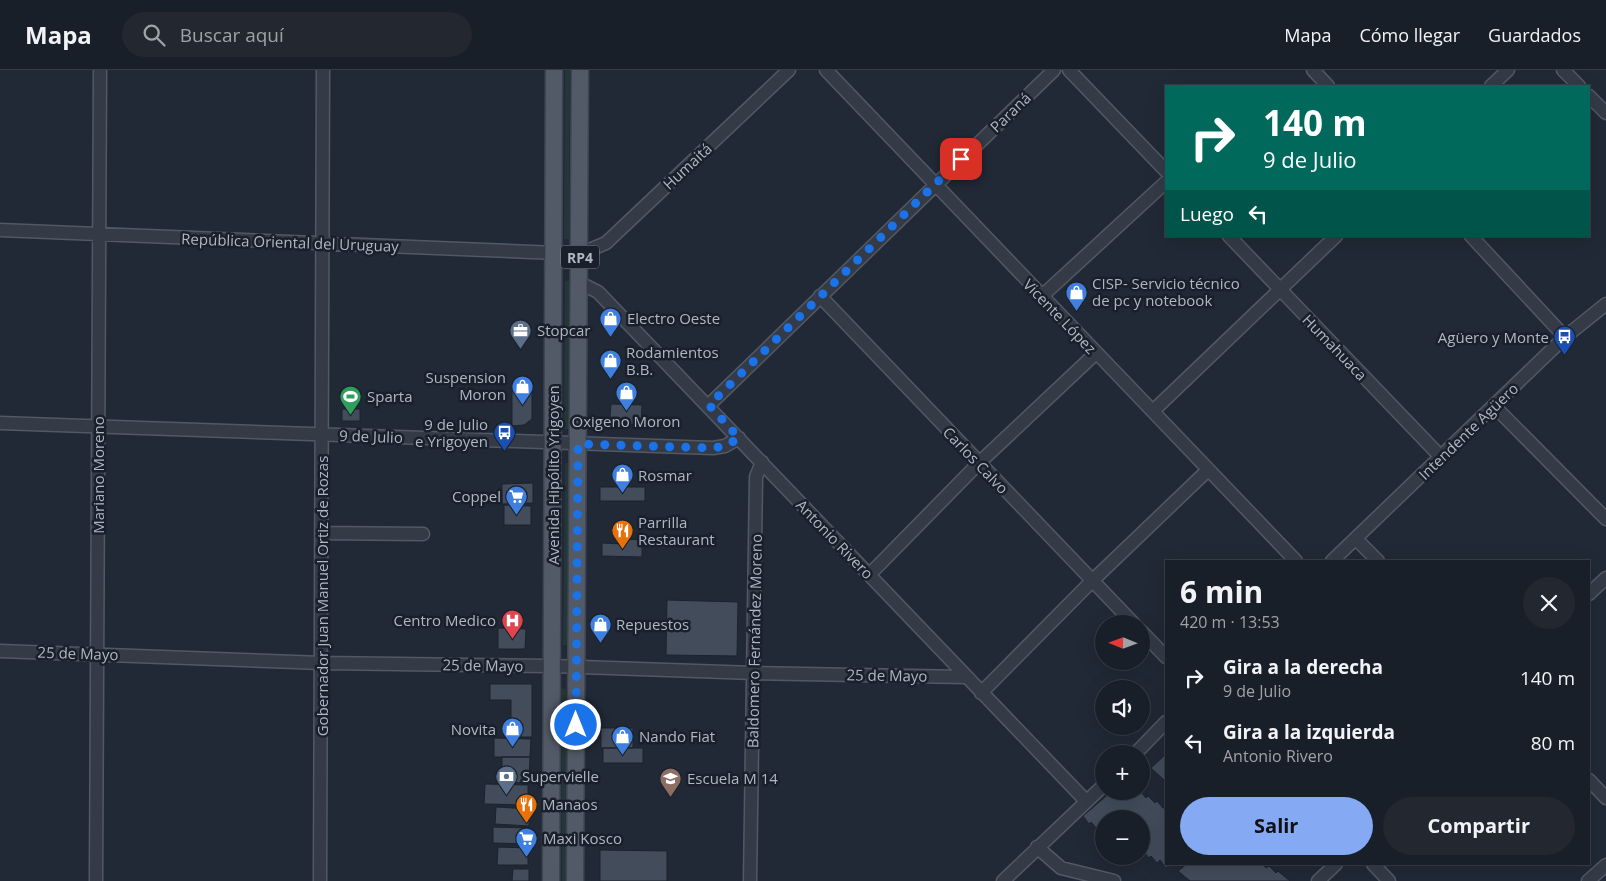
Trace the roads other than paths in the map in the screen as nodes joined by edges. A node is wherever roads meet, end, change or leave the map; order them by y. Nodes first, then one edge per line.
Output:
1 (100, 70) edge
2 (323, 70) edge
3 (554, 70) edge
4 (580, 70) edge
5 (789, 70) edge
6 (826, 70) edge
7 (1054, 70) edge
8 (1069, 70) edge
9 (1313, 70) edge
10 (1508, 70) edge
11 (1564, 70) edge
12 (1327, 85) edge
13 (1491, 85) edge
14 (1578, 85) edge
15 (1590, 97) edge
16 (1606, 113) edge
17 (1165, 170) edge
18 (1165, 183) edge
19 (935, 184) junction
20 (0, 230) edge
21 (100, 235) junction
22 (1230, 237) edge
23 (1335, 237) edge
24 (1472, 237) edge
25 (323, 243) junction
26 (553, 254) junction
27 (580, 254) junction
28 (580, 283) junction
29 (1281, 290) junction
30 (820, 296) junction
31 (1042, 296) junction
32 (1606, 304) edge
33 (1565, 337) junction
34 (1096, 353) junction
35 (709, 405) junction
36 (1494, 406) junction
37 (1153, 411) junction
38 (0, 423) edge
39 (98, 426) junction
40 (322, 434) junction
41 (739, 438) junction
42 (554, 443) junction
43 (578, 444) junction
44 (1441, 457) junction
45 (762, 462) junction
46 (979, 463) junction
47 (1208, 470) junction
48 (1606, 519) edge
49 (322, 533) junction
50 (423, 534) dead end
51 (1356, 539) junction
52 (1295, 560) edge
53 (1333, 560) edge
54 (1377, 560) edge
55 (870, 574) junction
56 (1606, 578) edge
57 (1092, 581) junction
58 (1590, 593) edge
59 (1125, 615) edge
60 (1150, 640) edge
61 (0, 651) edge
62 (97, 654) junction
63 (1165, 656) edge
64 (322, 663) junction
65 (552, 666) junction
66 (577, 667) junction
67 (754, 673) junction
68 (965, 677) junction
69 (982, 693) junction
70 (1165, 723) edge
71 (1143, 745) edge
72 (1590, 781) edge
73 (1095, 793) edge
74 (1606, 798) edge
75 (1086, 801) junction
76 (1037, 847) junction
77 (1335, 865) edge
78 (1374, 865) edge
79 (1606, 865) edge
80 (96, 881) edge
81 (320, 881) edge
82 (551, 881) edge
83 (575, 881) edge
84 (750, 881) edge
85 (1003, 881) edge
86 (1114, 881) edge
87 (1318, 881) edge
88 (1389, 881) edge
89 (1588, 881) edge

1 - 21 street, Mariano Moreno
2 - 25 street, Gobernador Juan Manuel Ortiz de Rozas
3 - 26 main road, Avenida Hipólito Yrigoyen / RP4
4 - 27 main road, Avenida Hipólito Yrigoyen / RP4
5 - 27 street, Humaitá
6 - 19 street, Vicente López
7 - 19 street, Paraná
8 - 17 street
9 - 12 street
10 - 13 street
11 - 14 street
15 - 16 street
18 - 31 street
19 - 30 street, Paraná
19 - 31 street, Vicente López
20 - 21 street, República Oriental del Uruguay
21 - 25 street, República Oriental del Uruguay
21 - 39 street, Mariano Moreno
22 - 29 street, Humahuaca
23 - 29 street
24 - 33 street
25 - 26 street, República Oriental del Uruguay
25 - 40 street, Gobernador Juan Manuel Ortiz de Rozas
26 - 27 street, República Oriental del Uruguay
26 - 42 main road, Avenida Hipólito Yrigoyen / RP4
27 - 28 main road, Avenida Hipólito Yrigoyen / RP4
28 - 35 street, Antonio Rivero
28 - 43 main road, Avenida Hipólito Yrigoyen / RP4
29 - 37 street
29 - 44 street, Humahuaca
30 - 35 street, Paraná
30 - 46 street, Carlos Calvo
31 - 34 street, Vicente López
32 - 33 street, Intendente Agüero
33 - 36 street, Intendente Agüero
34 - 37 street, Vicente López
34 - 46 street
35 - 41 street, Antonio Rivero
36 - 44 street, Intendente Agüero
36 - 48 street
37 - 47 street, Vicente López
38 - 39 street, 9 de Julio
39 - 40 street, 9 de Julio
39 - 62 street, Mariano Moreno
40 - 42 street, 9 de Julio
40 - 49 street, Gobernador Juan Manuel Ortiz de Rozas
41 - 43 street, 9 de Julio
41 - 45 street, Antonio Rivero
42 - 43 street, 9 de Julio
42 - 65 main road, Avenida Hipólito Yrigoyen / RP4
43 - 66 main road, Avenida Hipólito Yrigoyen / RP4
44 - 51 street, Intendente Agüero
45 - 55 street, Antonio Rivero
45 - 67 street, Baldomero Fernández Moreno
46 - 55 street
46 - 57 street, Carlos Calvo
47 - 52 street, Vicente López
47 - 57 street
49 - 50 street
49 - 64 street, Gobernador Juan Manuel Ortiz de Rozas
51 - 53 street, Intendente Agüero
51 - 54 street
55 - 68 street, Antonio Rivero
56 - 58 street
57 - 59 street, Carlos Calvo
57 - 69 street
60 - 63 street
61 - 62 street, 25 de Mayo
62 - 64 street, 25 de Mayo
62 - 80 street, Mariano Moreno
64 - 65 street, 25 de Mayo
64 - 81 street, Gobernador Juan Manuel Ortiz de Rozas
65 - 66 street, 25 de Mayo
65 - 82 main road, Avenida Hipólito Yrigoyen / RP4
66 - 67 street, 25 de Mayo
66 - 83 main road, Avenida Hipólito Yrigoyen / RP4
67 - 68 street, 25 de Mayo
67 - 84 street, Baldomero Fernández Moreno
68 - 69 street, Antonio Rivero
69 - 75 street, Antonio Rivero
70 - 71 street
72 - 74 street
73 - 75 street
75 - 76 street
76 - 85 street
76 - 86 street
77 - 87 street
78 - 88 street
79 - 89 street

